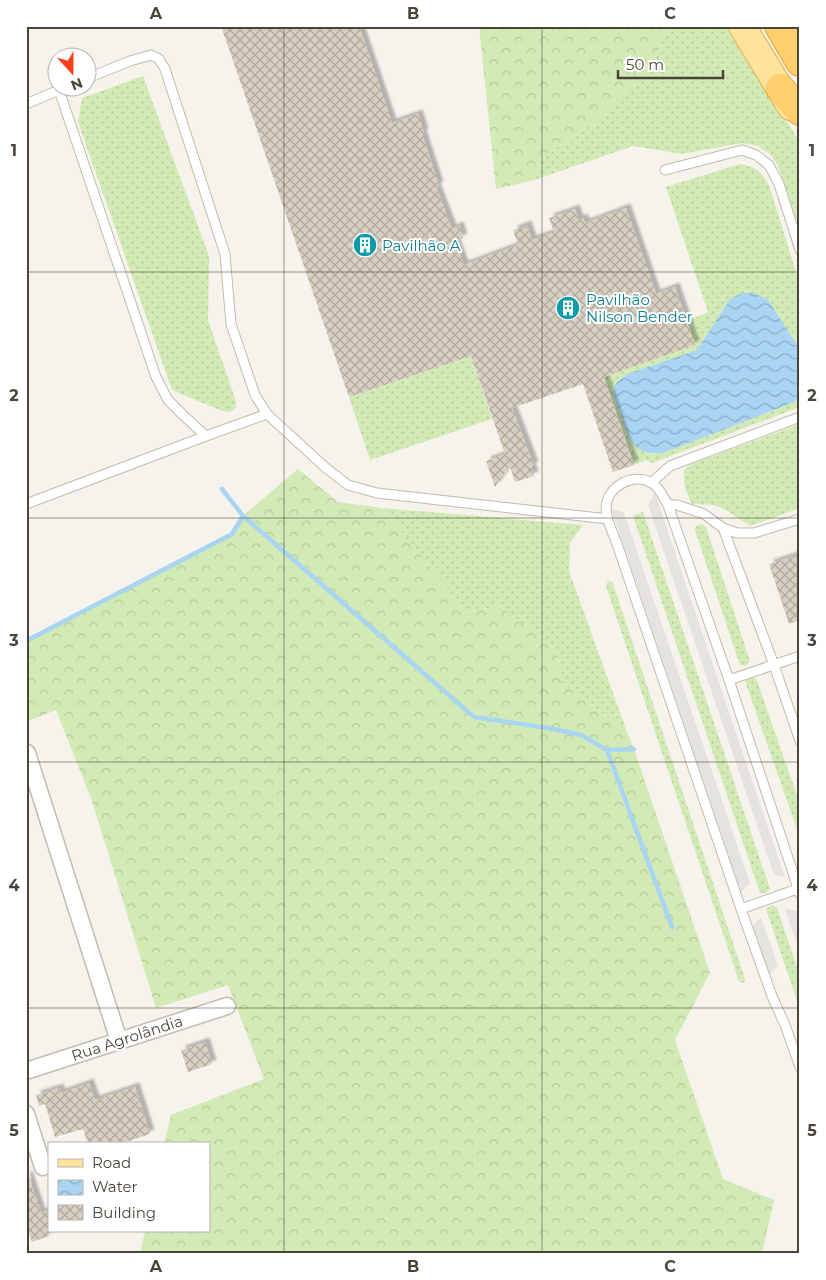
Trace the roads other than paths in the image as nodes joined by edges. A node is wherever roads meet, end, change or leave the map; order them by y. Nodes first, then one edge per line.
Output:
1 (742, 26) edge
2 (779, 26) edge
3 (800, 62) edge
4 (98, 74) edge
5 (780, 88) junction
6 (48, 95) edge
7 (65, 98) edge
8 (26, 104) edge
9 (800, 111) edge
10 (800, 122) edge
11 (665, 170) dead end
12 (800, 250) edge
13 (267, 414) junction
14 (800, 417) edge
15 (206, 436) junction
16 (651, 483) junction
17 (26, 504) edge
18 (668, 505) junction
19 (608, 519) junction
20 (800, 519) edge
21 (723, 528) junction
22 (800, 656) edge
23 (774, 665) junction
24 (729, 680) junction
25 (800, 741) edge
26 (27, 753) edge
27 (799, 890) edge
28 (741, 909) junction
29 (227, 1006) dead end
30 (119, 1041) junction
31 (800, 1067) edge
32 (26, 1071) edge
33 (26, 1114) edge
34 (43, 1167) dead end

1 - 5 main road
2 - 3 highway
4 - 13 lane
5 - 9 highway
5 - 10 main road
6 - 8 lane
7 - 15 lane
11 - 12 lane
13 - 15 lane
13 - 19 lane
14 - 16 lane
15 - 17 lane
16 - 18 lane
16 - 19 lane
18 - 21 lane
18 - 24 lane
19 - 28 lane
20 - 21 lane
21 - 23 lane
22 - 23 lane
23 - 24 lane
23 - 25 lane
24 - 27 lane
26 - 30 street
27 - 28 lane
28 - 31 lane
29 - 30 street, Rua Agrolândia
30 - 32 street, Rua Agrolândia
33 - 34 street

